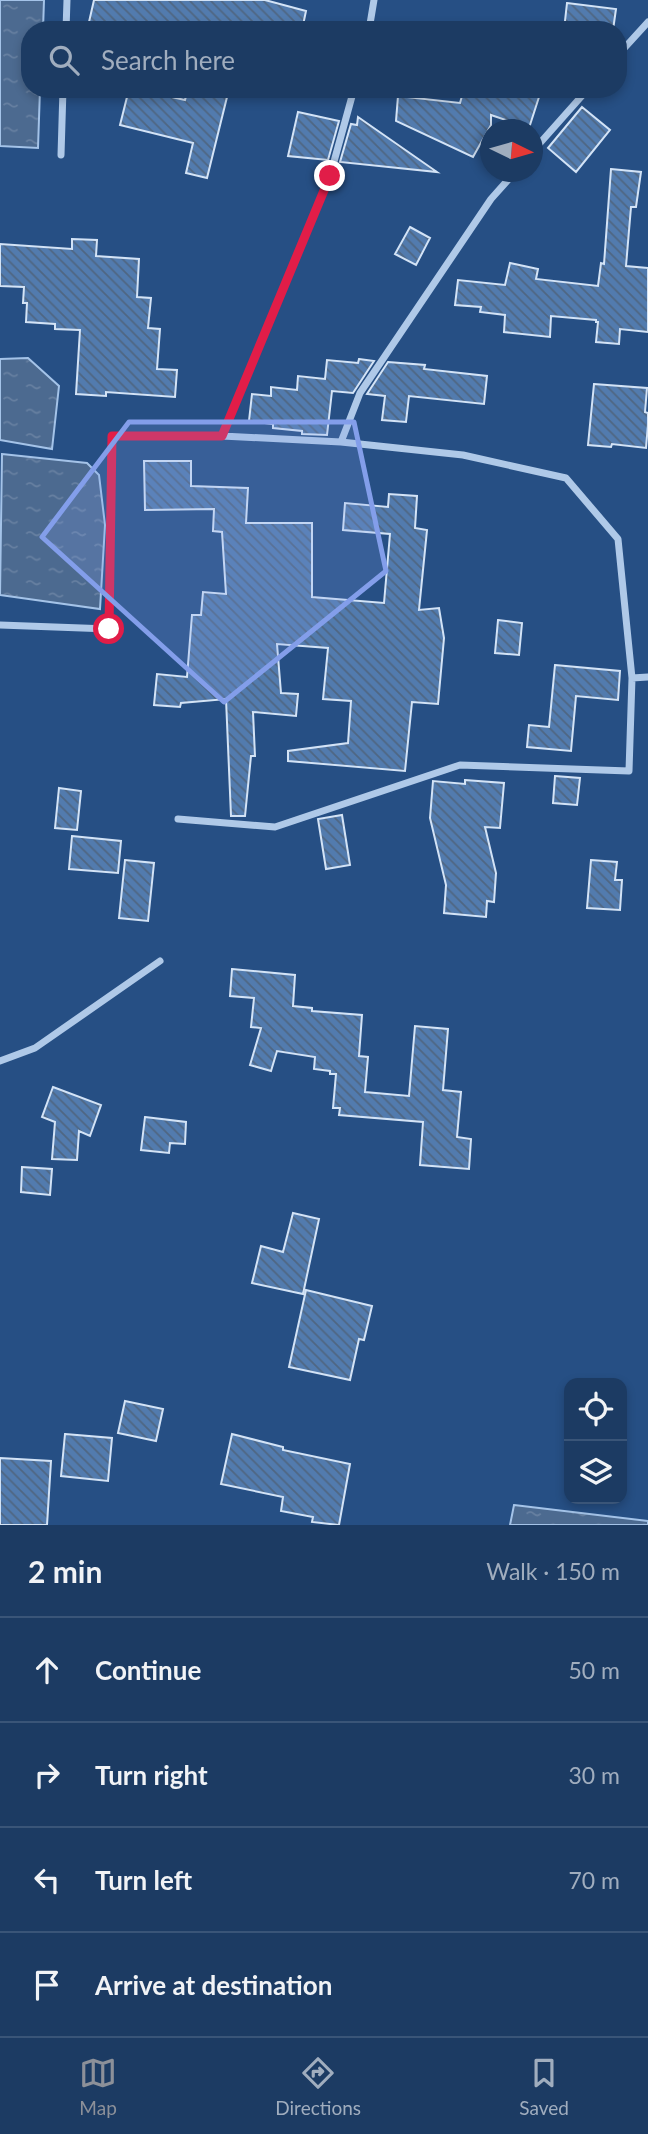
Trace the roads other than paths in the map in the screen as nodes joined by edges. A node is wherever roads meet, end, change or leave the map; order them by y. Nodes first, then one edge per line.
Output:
1 (67, 0) edge
2 (373, 0) edge
3 (66, 21) edge
4 (370, 21) edge
5 (648, 22) edge
6 (627, 45) edge
7 (63, 98) edge
8 (352, 98) edge
9 (580, 98) edge
10 (543, 141) edge
11 (61, 155) dead end
12 (506, 182) edge
13 (222, 436) junction
14 (341, 442) junction
15 (0, 625) edge
16 (648, 677) edge
17 (632, 678) junction
18 (178, 819) dead end
19 (160, 961) dead end
20 (0, 1061) edge

1 - 3 street
2 - 4 street
5 - 6 street
7 - 11 street
8 - 13 street
9 - 10 street
12 - 14 street
13 - 14 street
13 - 15 street
14 - 17 street
16 - 17 street
17 - 18 street
19 - 20 street

